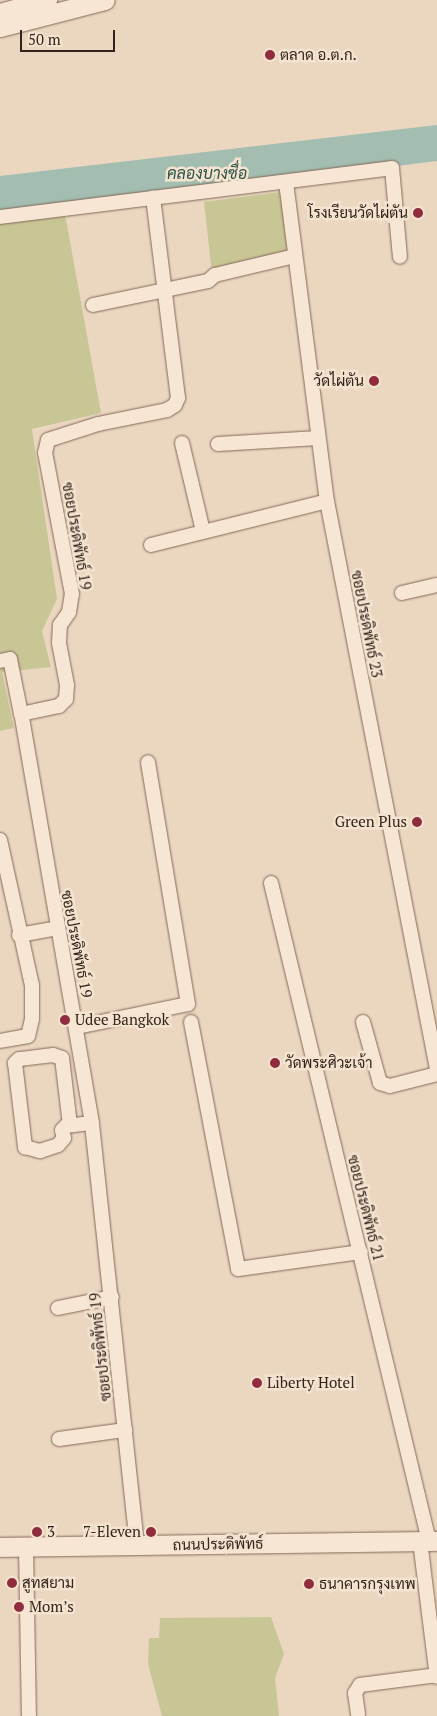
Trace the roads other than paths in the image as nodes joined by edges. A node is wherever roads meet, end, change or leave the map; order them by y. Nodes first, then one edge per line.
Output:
1 (48, 0) edge
2 (105, 0) edge
3 (0, 13) edge
4 (0, 27) edge
5 (286, 182) dead end
6 (153, 198) dead end
7 (0, 217) edge
8 (295, 256) junction
9 (400, 257) dead end
10 (165, 292) junction
11 (94, 305) dead end
12 (318, 438) junction
13 (182, 443) dead end
14 (218, 444) dead end
15 (328, 501) junction
16 (203, 531) junction
17 (151, 545) dead end
18 (437, 584) edge
19 (402, 592) dead end
20 (0, 661) edge
21 (21, 714) junction
22 (148, 762) dead end
23 (0, 840) edge
24 (271, 883) dead end
25 (57, 928) junction
26 (19, 935) junction
27 (191, 1022) dead end
28 (363, 1022) dead end
29 (76, 1027) junction
30 (0, 1041) edge
31 (437, 1069) edge
32 (437, 1074) edge
33 (92, 1123) junction
34 (70, 1125) junction
35 (360, 1252) junction
36 (112, 1297) junction
37 (58, 1308) dead end
38 (125, 1430) junction
39 (59, 1440) dead end
40 (429, 1541) edge
41 (137, 1545) junction
42 (0, 1547) edge
43 (26, 1548) junction
44 (437, 1676) edge
45 (358, 1714) dead end
46 (29, 1716) edge

1 - 3 main road
2 - 4 main road
5 - 8 street, ซอยประดิพัทธ์ 23
6 - 10 street, ซอยประดิพัทธ์ 19
7 - 9 street
8 - 10 street
8 - 12 street, ซอยประดิพัทธ์ 23
10 - 11 street
10 - 21 street, ซอยประดิพัทธ์ 19
12 - 14 street
12 - 15 street, ซอยประดิพัทธ์ 23
13 - 16 street
15 - 16 street
15 - 31 street, ซอยประดิพัทธ์ 23
16 - 17 street
18 - 19 street
20 - 21 street
21 - 25 street, ซอยประดิพัทธ์ 19
22 - 29 street
23 - 26 street
24 - 35 street, ซอยประดิพัทธ์ 21
25 - 26 street
25 - 29 street, ซอยประดิพัทธ์ 19
26 - 30 street
27 - 35 street
28 - 32 street
29 - 33 street, ซอยประดิพัทธ์ 19
33 - 34 street
33 - 36 street, ซอยประดิพัทธ์ 19
34 - 34 street
35 - 40 street, ซอยประดิพัทธ์ 21
36 - 37 street
36 - 38 street, ซอยประดิพัทธ์ 19
38 - 39 street
38 - 41 street, ซอยประดิพัทธ์ 19
40 - 41 main road, ถนนประดิพัทธ์
40 - 44 street, ซอยประดิพัทธ์ 21
41 - 43 main road, ถนนประดิพัทธ์
42 - 43 main road, ถนนประดิพัทธ์
43 - 46 street
44 - 45 street

